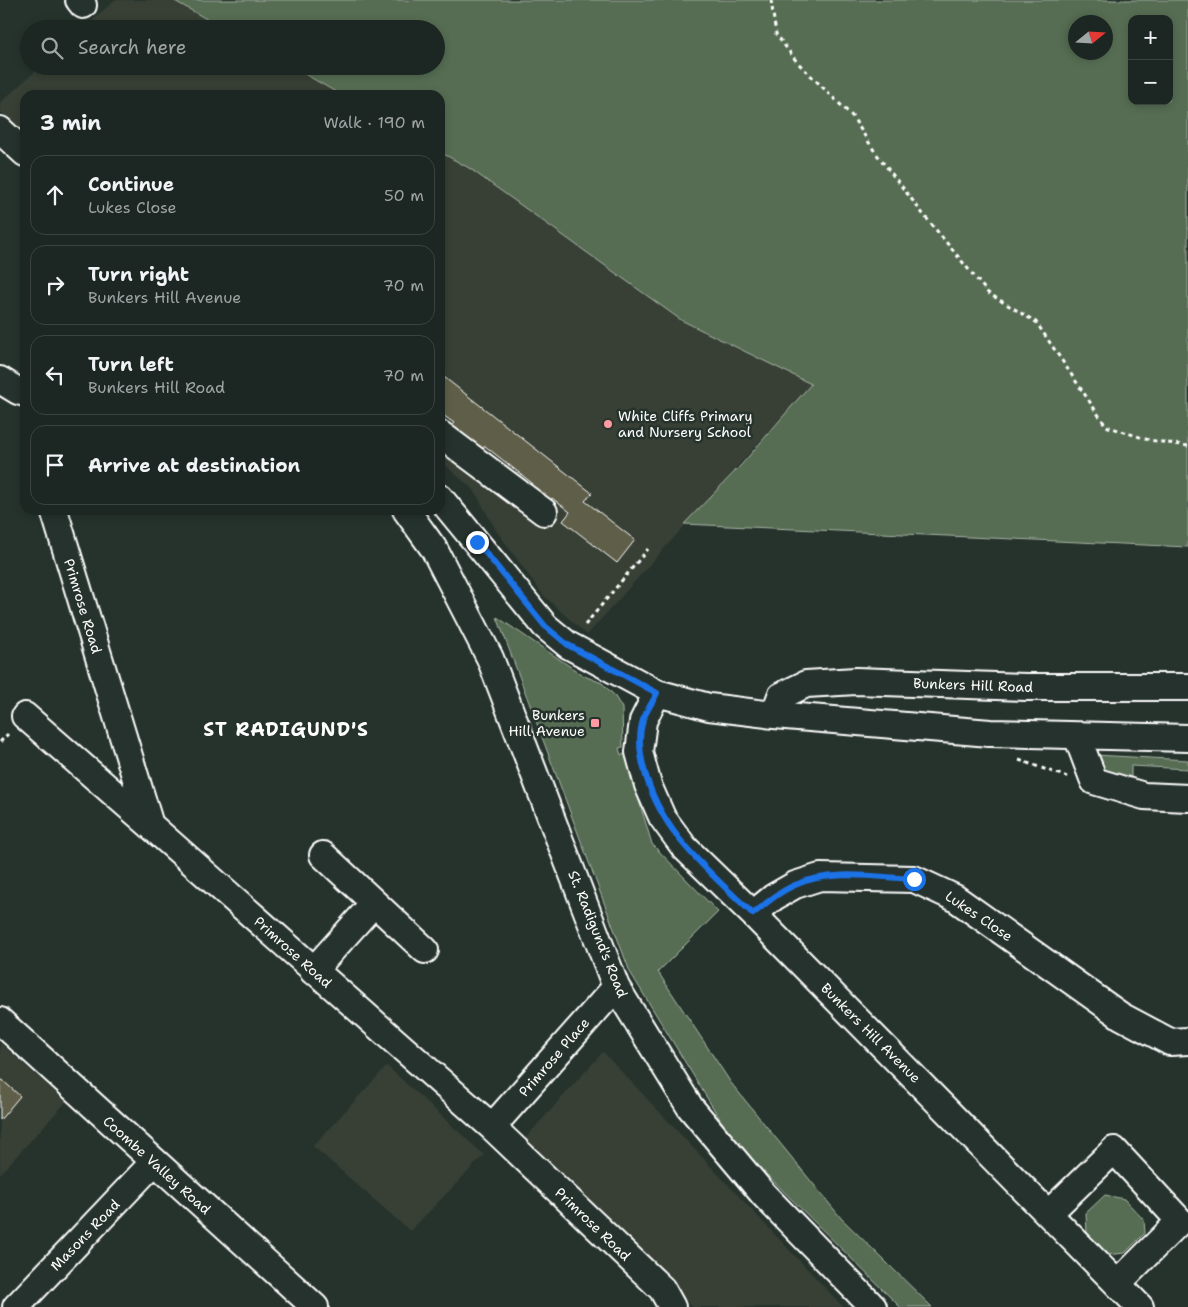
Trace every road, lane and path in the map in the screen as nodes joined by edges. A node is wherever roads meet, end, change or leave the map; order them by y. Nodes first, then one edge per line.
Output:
1 (771, 0) edge
2 (0, 130) edge
3 (20, 148) edge
4 (445, 438) edge
5 (1188, 446) edge
6 (445, 504) edge
7 (544, 512) dead end
8 (56, 515) edge
9 (410, 515) edge
10 (648, 548) dead end
11 (568, 645) junction
12 (1188, 687) edge
13 (657, 693) junction
14 (774, 715) junction
15 (24, 716) dead end
16 (1077, 736) junction
17 (1188, 738) edge
18 (1014, 759) dead end
19 (1094, 781) junction
20 (1188, 798) edge
21 (150, 825) junction
22 (323, 855) dead end
23 (374, 903) junction
24 (753, 914) junction
25 (425, 950) dead end
26 (314, 971) junction
27 (616, 987) junction
28 (0, 1021) edge
29 (1188, 1041) edge
30 (492, 1127) junction
31 (154, 1162) junction
32 (1048, 1213) junction
33 (1118, 1284) junction
34 (16, 1307) edge
35 (315, 1307) edge
36 (672, 1307) edge
37 (873, 1307) edge
38 (1140, 1307) edge

1 - 5 path
2 - 3 street
4 - 7 street
6 - 11 street
8 - 21 street, Primrose Road
9 - 27 street, St. Radigund's Road
10 - 11 path
11 - 13 street
12 - 14 street, Bunkers Hill Road
13 - 14 street
13 - 24 street, Bunkers Hill Avenue
14 - 16 street
15 - 21 street
16 - 17 street
16 - 19 street
18 - 19 path
19 - 20 street
21 - 26 street, Primrose Road
22 - 23 street
23 - 25 street
23 - 26 street
24 - 29 street, Lukes Close
24 - 32 street, Bunkers Hill Avenue
26 - 30 street, Primrose Road
27 - 30 street, Primrose Place
27 - 37 street, St. Radigund's Road
28 - 31 street, Coombe Valley Road
30 - 36 street, Primrose Road
31 - 34 street, Masons Road
31 - 35 street, Coombe Valley Road
32 - 33 street, Bunkers Hill Avenue
32 - 33 street
33 - 38 street, Bunkers Hill Avenue

